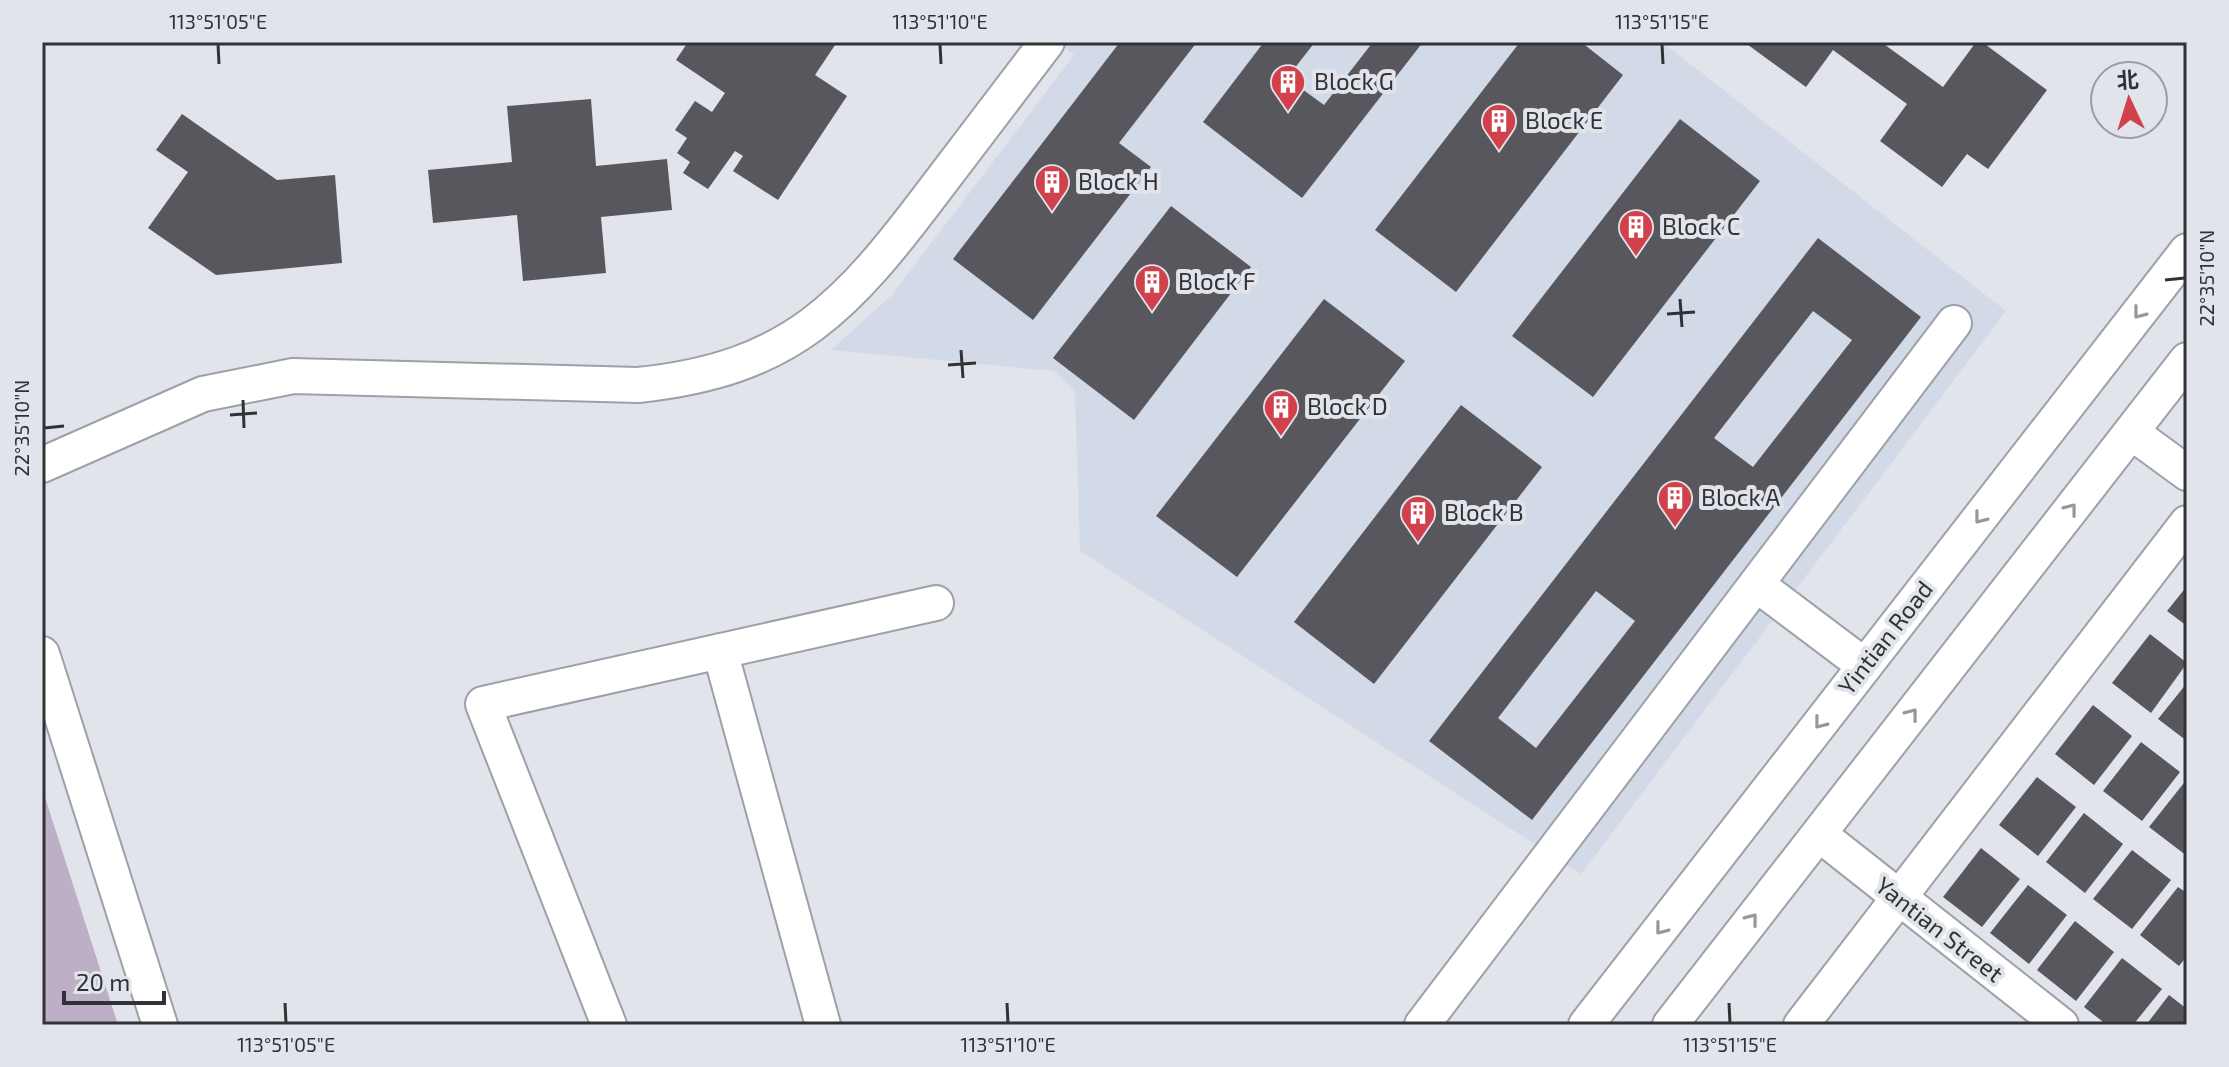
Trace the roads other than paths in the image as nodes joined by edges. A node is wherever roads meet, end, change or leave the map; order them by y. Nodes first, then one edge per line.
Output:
1 (1047, 42) edge
2 (2187, 251) edge
3 (1954, 323) dead end
4 (2187, 360) edge
5 (2131, 432) junction
6 (42, 465) edge
7 (2187, 473) edge
8 (2187, 523) edge
9 (1756, 584) junction
10 (936, 603) dead end
11 (720, 651) junction
12 (42, 654) edge
13 (1865, 666) junction
14 (1819, 834) junction
15 (1898, 898) junction
16 (160, 1025) edge
17 (609, 1025) edge
18 (823, 1025) edge
19 (1422, 1025) edge
20 (1586, 1025) edge
21 (1670, 1025) edge
22 (1801, 1025) edge
23 (2061, 1025) edge

1 - 6 street
2 -> 13 street, Yintian Road
3 - 9 street
4 - 5 street
5 - 7 street
14 -> 5 street
8 - 15 street
9 - 13 street
9 - 19 street
10 - 11 street
11 - 17 street
11 - 18 street
12 - 16 street
13 -> 20 street, Yintian Road
14 - 15 street, Yantian Street
21 -> 14 street
15 - 22 street
15 - 23 street, Yantian Street

